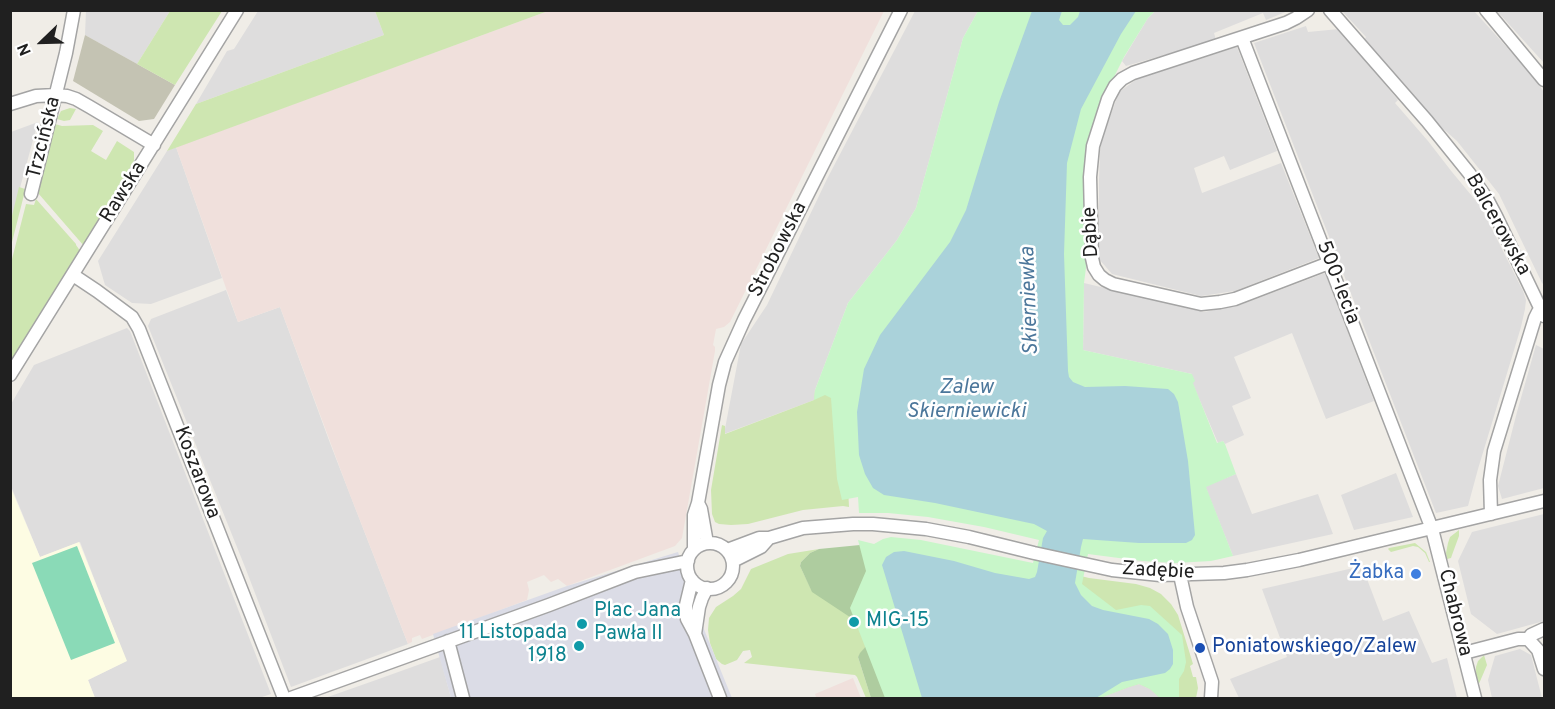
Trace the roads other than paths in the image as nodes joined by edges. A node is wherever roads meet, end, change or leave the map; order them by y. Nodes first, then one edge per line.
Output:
1 (74, 10) edge
2 (237, 10) edge
3 (902, 10) edge
4 (1308, 10) edge
5 (1330, 10) edge
6 (1485, 10) edge
7 (1242, 38) junction
8 (1545, 80) edge
9 (56, 94) junction
10 (10, 104) edge
11 (154, 145) junction
12 (31, 194) dead end
13 (1329, 263) junction
14 (73, 275) junction
15 (1543, 310) edge
16 (10, 375) edge
17 (1545, 501) edge
18 (698, 503) junction
19 (1491, 514) junction
20 (1432, 528) junction
21 (707, 543) junction
22 (694, 549) junction
23 (730, 555) junction
24 (688, 561) junction
25 (1180, 575) junction
26 (692, 580) junction
27 (707, 588) junction
28 (1545, 629) edge
29 (695, 634) junction
30 (1528, 639) junction
31 (448, 641) junction
32 (1464, 653) junction
33 (1545, 669) edge
34 (284, 699) edge
35 (291, 699) edge
36 (463, 699) edge
37 (720, 699) edge
38 (1211, 699) edge
39 (1475, 699) edge

1 - 9 street, Trzcińska
2 - 11 street, Rawska
3 - 18 street, Strobowska
4 - 7 street, Dąbie
5 - 15 street, Balcerowska
6 - 8 street
7 - 13 street, 500-lecia
7 - 13 street, Dąbie
9 - 10 street
9 - 11 street
9 - 12 street, Trzcińska
11 - 14 street, Rawska
13 - 20 street, 500-lecia
14 - 16 street, Rawska
14 - 34 street, Koszarowa
15 - 19 street, Balcerowska
17 - 19 street, Zadębie
18 - 21 street, Strobowska
18 - 22 street, Strobowska
19 - 20 street, Zadębie
20 - 25 street, Zadębie
20 - 32 street, Chabrowa
21 - 22 street
21 - 23 street
22 - 24 street
23 - 25 street, Zadębie
23 - 27 street
24 - 26 street
24 - 31 street
25 - 38 street
26 - 27 street
26 - 29 street
27 - 29 street
28 - 30 street
29 - 37 street
30 - 32 street
30 - 33 street
31 - 35 street
31 - 36 street
32 - 39 street, Chabrowa

